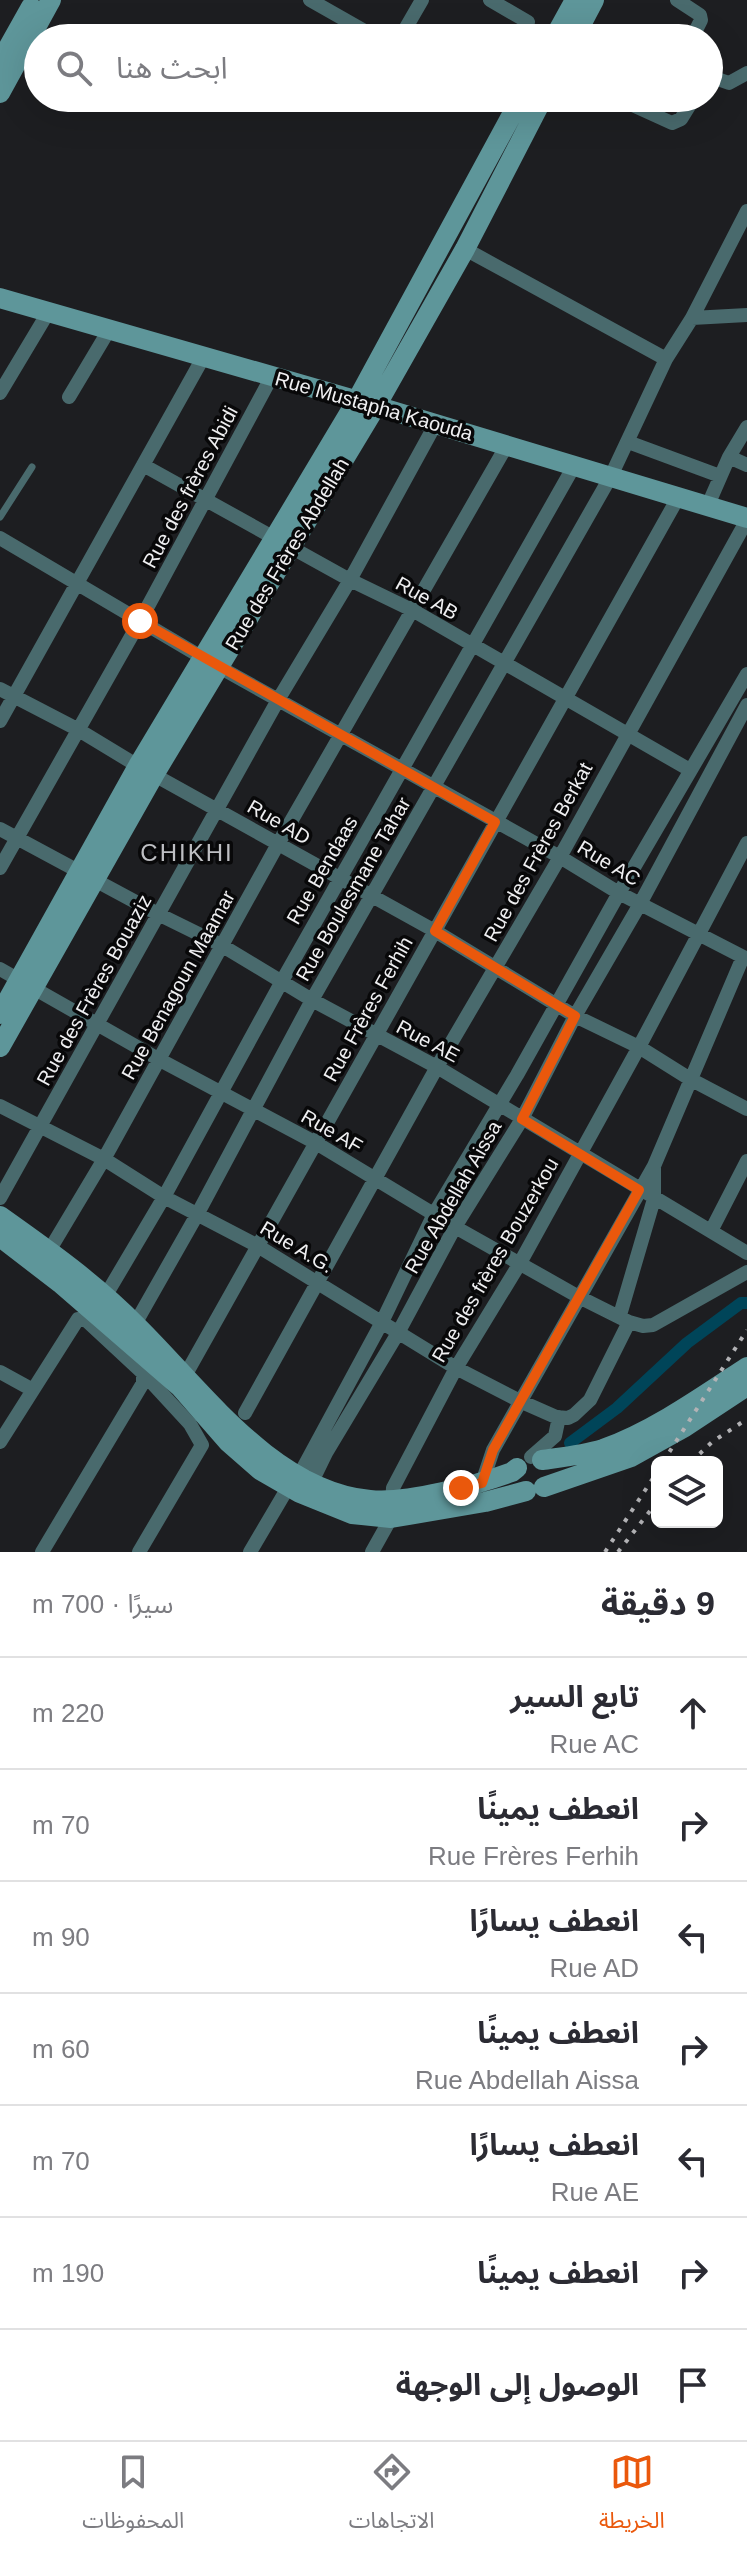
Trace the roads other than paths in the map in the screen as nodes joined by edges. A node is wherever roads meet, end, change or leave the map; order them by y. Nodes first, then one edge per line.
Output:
1 (35, 0) edge
2 (51, 0) edge
3 (310, 0) edge
4 (422, 0) edge
5 (490, 0) edge
6 (575, 0) edge
7 (594, 0) edge
8 (677, 0) edge
9 (528, 22) dead end
10 (38, 24) edge
11 (352, 24) edge
12 (408, 24) edge
13 (562, 24) edge
14 (581, 24) edge
15 (699, 24) edge
16 (6, 41) edge
17 (24, 49) edge
18 (0, 62) edge
19 (747, 73) edge
20 (723, 81) edge
21 (0, 93) edge
22 (514, 112) edge
23 (536, 112) edge
24 (648, 112) edge
25 (685, 112) edge
26 (747, 211) edge
27 (465, 249) junction
28 (0, 298) edge
29 (49, 311) junction
30 (747, 315) edge
31 (692, 318) junction
32 (109, 330) junction
33 (204, 356) junction
34 (666, 359) junction
35 (272, 376) junction
36 (0, 393) edge
37 (69, 397) dead end
38 (366, 404) junction
39 (435, 425) junction
40 (747, 427) edge
41 (628, 442) junction
42 (507, 445) junction
43 (729, 457) junction
44 (143, 465) junction
45 (747, 465) edge
46 (574, 466) junction
47 (32, 467) dead end
48 (611, 476) junction
49 (720, 476) junction
50 (679, 496) junction
51 (207, 499) junction
52 (708, 505) junction
53 (0, 517) edge
54 (747, 519) edge
55 (0, 538) edge
56 (284, 543) junction
57 (350, 580) junction
58 (78, 582) junction
59 (414, 611) junction
60 (140, 621) junction
61 (470, 646) junction
62 (211, 662) junction
63 (503, 664) junction
64 (747, 674) edge
65 (0, 689) edge
66 (14, 696) junction
67 (567, 699) junction
68 (278, 700) junction
69 (747, 705) edge
70 (0, 721) edge
71 (77, 729) junction
72 (341, 733) junction
73 (627, 734) junction
74 (147, 770) junction
75 (402, 770) junction
76 (690, 770) junction
77 (434, 788) junction
78 (217, 810) junction
79 (495, 822) junction
80 (0, 829) edge
81 (16, 838) junction
82 (747, 843) edge
83 (278, 844) junction
84 (560, 857) junction
85 (0, 868) edge
86 (87, 876) junction
87 (340, 880) junction
88 (619, 893) junction
89 (372, 898) junction
90 (640, 904) junction
91 (158, 914) junction
92 (435, 931) junction
93 (699, 935) junction
94 (221, 945) junction
95 (745, 958) edge
96 (496, 967) junction
97 (0, 969) edge
98 (282, 981) junction
99 (26, 985) junction
100 (312, 1000) junction
101 (556, 1004) junction
102 (0, 1014) edge
103 (575, 1016) junction
104 (99, 1024) junction
105 (375, 1035) junction
106 (0, 1047) edge
107 (639, 1047) junction
108 (160, 1060) junction
109 (437, 1067) junction
110 (690, 1079) junction
111 (221, 1093) junction
112 (499, 1104) junction
113 (0, 1106) edge
114 (747, 1109) edge
115 (253, 1111) junction
116 (522, 1119) junction
117 (41, 1127) junction
118 (316, 1143) junction
119 (579, 1153) junction
120 (104, 1159) junction
121 (747, 1161) edge
122 (654, 1166) junction
123 (375, 1179) junction
124 (639, 1190) junction
125 (164, 1197) junction
126 (0, 1198) edge
127 (654, 1199) junction
128 (198, 1213) junction
129 (434, 1214) junction
130 (0, 1216) edge
131 (455, 1227) junction
132 (711, 1231) junction
133 (0, 1237) edge
134 (256, 1245) junction
135 (49, 1251) junction
136 (747, 1253) edge
137 (520, 1263) junction
138 (747, 1272) edge
139 (319, 1283) junction
140 (106, 1295) junction
141 (579, 1297) junction
142 (631, 1321) junction
143 (382, 1322) junction
144 (135, 1324) junction
145 (398, 1333) junction
146 (747, 1367) edge
147 (456, 1368) junction
148 (0, 1372) edge
149 (143, 1373) junction
150 (186, 1374) junction
151 (747, 1386) edge
152 (31, 1389) junction
153 (522, 1402) junction
154 (245, 1413) dead end
155 (567, 1416) junction
156 (0, 1442) edge
157 (530, 1462) junction
158 (482, 1483) junction
159 (298, 1484) junction
160 (535, 1489) junction
161 (392, 1502) junction
162 (42, 1552) edge
163 (139, 1552) edge
164 (250, 1552) edge
165 (372, 1552) edge

1 - 16 main road
2 - 10 main road
3 - 11 street
4 - 12 street
5 - 9 street
6 - 13 main road
7 - 14 main road
8 - 15 street
16 - 18 main road
17 - 21 main road
19 - 20 street
22 - 38 main road, Rue des Frères Abdellah
23 - 27 main road, Rue des Frères Abdellah
24 - 25 street
26 - 31 street, Rue Boulesmane Tahar
27 - 34 street
27 - 38 main road, Rue des Frères Abdellah
28 - 29 main road, Rue Mustapha Kaouda
29 - 32 main road, Rue Mustapha Kaouda
29 - 36 street
30 - 31 street
31 - 34 street, Rue Boulesmane Tahar
32 - 33 main road, Rue Mustapha Kaouda
32 - 37 street
33 - 35 main road, Rue Mustapha Kaouda
33 - 44 street
34 - 41 street, Rue Boulesmane Tahar
35 - 38 main road, Rue Mustapha Kaouda
35 - 51 street, Rue des frères Abidi
38 - 39 main road, Rue Mustapha Kaouda
38 - 56 main road, Rue des Frères Abdellah
39 - 42 main road, Rue Mustapha Kaouda
39 - 57 street, Rue des Frères Bouaziz
40 - 43 street
41 - 48 street, Rue Boulesmane Tahar
41 - 49 street
42 - 46 main road, Rue Mustapha Kaouda
42 - 59 street, Rue Benagoun Maamar
43 - 45 street
43 - 49 street
44 - 51 street, Rue AB
44 - 58 street
46 - 48 main road, Rue Mustapha Kaouda
46 - 61 street, Rue Bendaas
47 - 53 lane
48 - 50 main road, Rue Mustapha Kaouda
48 - 63 street, Rue Boulesmane Tahar
49 - 52 street
50 - 52 main road, Rue Mustapha Kaouda
50 - 67 street, Rue Frères Ferhih
51 - 56 street, Rue AB
51 - 60 street, Rue des frères Abidi
52 - 54 main road, Rue Mustapha Kaouda
54 - 73 street, Rue des Frères Berkat
55 - 58 street, Rue AC
56 - 57 street, Rue AB
56 - 62 main road, Rue des Frères Abdellah
57 - 59 street, Rue AB
57 - 68 street, Rue des Frères Bouaziz
58 - 60 street, Rue AC
58 - 66 street
59 - 61 street, Rue AB
59 - 72 street, Rue Benagoun Maamar
60 - 62 street, Rue AC
60 - 71 street, Rue des frères Abidi
61 - 63 street, Rue AB
61 - 75 street, Rue Bendaas
62 - 68 street, Rue AC
62 - 74 main road, Rue des Frères Abdellah
63 - 67 street, Rue AB
63 - 77 street, Rue Boulesmane Tahar
64 - 76 street
65 - 66 street, Rue AD
66 - 70 street
66 - 71 street, Rue AD
67 - 73 street, Rue AB
67 - 79 street, Rue Frères Ferhih
68 - 72 street, Rue AC
68 - 78 street, Rue des Frères Bouaziz
69 - 90 street, Rue Abdellah Aissa
71 - 74 street, Rue AD
71 - 81 street, Rue des frères Abidi
72 - 75 street, Rue AC
72 - 83 street, Rue Benagoun Maamar
73 - 76 street, Rue AB
73 - 84 street, Rue des Frères Berkat
74 - 78 street, Rue AD
74 - 86 main road, Rue des Frères Abdellah
75 - 77 street, Rue AC
75 - 87 street, Rue Bendaas
76 - 88 street
77 - 79 street, Rue AC
77 - 89 street, Rue Boulesmane Tahar
78 - 83 street, Rue AD
78 - 91 street, Rue des Frères Bouaziz
79 - 84 street, Rue AC
79 - 92 street, Rue Frères Ferhih
80 - 81 street, Rue AE
81 - 85 street, Rue des frères Abidi
81 - 86 street, Rue AE
82 - 93 street, Rue des frères Bouzerkou
83 - 87 street, Rue AD
83 - 94 street, Rue Benagoun Maamar
84 - 88 street, Rue AC
84 - 96 street, Rue des Frères Berkat
86 - 91 street, Rue AE
86 - 99 main road, Rue des Frères Abdellah
87 - 89 street, Rue AD
87 - 98 street, Rue Bendaas
88 - 90 street, Rue AC
88 - 101 street
89 - 92 street, Rue AD
89 - 100 street, Rue Boulesmane Tahar
90 - 93 street, Rue AC
90 - 103 street, Rue Abdellah Aissa
91 - 94 street, Rue AE
91 - 104 street, Rue des Frères Bouaziz
92 - 96 street, Rue AD
92 - 105 street, Rue Frères Ferhih
93 - 95 street, Rue AC
93 - 107 street, Rue des frères Bouzerkou
94 - 98 street, Rue AE
94 - 108 street, Rue Benagoun Maamar
95 - 110 street
96 - 101 street, Rue AD
96 - 109 street, Rue des Frères Berkat
97 - 99 street, Rue AF
98 - 100 street, Rue AE
98 - 111 street, Rue Bendaas
99 - 102 main road, Rue des Frères Abdellah
99 - 104 street, Rue AF
99 - 106 main road, Rue des Frères Abdellah
100 - 105 street, Rue AE
100 - 115 street, Rue Boulesmane Tahar
101 - 103 street, Rue AD
101 - 112 street
103 - 107 street, Rue AD
103 - 116 street, Rue Abdellah Aissa
104 - 108 street, Rue AF
104 - 117 street, Rue des Frères Bouaziz
105 - 109 street, Rue AE
105 - 118 street, Rue Frères Ferhih
107 - 110 street, Rue AD
107 - 119 street, Rue des frères Bouzerkou
108 - 111 street, Rue AF
108 - 120 street, Rue Benagoun Maamar
109 - 112 street, Rue AE
109 - 123 street, Rue des Frères Berkat
110 - 114 street, Rue AD
110 - 122 street
111 - 115 street, Rue AF
111 - 125 street, Rue Bendaas
112 - 116 street, Rue AE
112 - 129 street
113 - 117 street, Rue A.G.
115 - 118 street, Rue AF
115 - 128 street, Rue Boulesmane Tahar
116 - 119 street, Rue AE
116 - 131 street, Rue Abdellah Aissa
117 - 120 street, Rue A.G.
117 - 126 street, Rue des Frères Bouaziz
118 - 123 street, Rue AF
118 - 134 street, Rue Frères Ferhih
119 - 124 street, Rue AE
119 - 137 street, Rue des frères Bouzerkou
120 - 125 street, Rue A.G.
120 - 135 street, Rue Benagoun Maamar
121 - 132 street
122 - 124 street
122 - 127 street
123 - 129 street, Rue AF
123 - 139 street, Rue des Frères Berkat
124 - 127 street, Rue AE
124 - 141 street
125 - 128 street, Rue A.G.
125 - 140 street, Rue Bendaas
127 - 132 street, Rue AE
127 - 142 street
128 - 134 street, Rue A.G.
128 - 144 street, Rue Boulesmane Tahar
129 - 131 street, Rue AF
129 - 143 street
130 - 135 main road
131 - 137 street, Rue AF
131 - 145 street, Rue Abdellah Aissa
132 - 136 street, Rue AE
133 - 159 main road
134 - 139 street, Rue A.G.
134 - 150 street, Rue Frères Ferhih
135 - 140 main road
137 - 141 street, Rue AF
137 - 147 street, Rue des frères Bouzerkou
138 - 142 street
139 - 143 street, Rue A.G.
139 - 154 street, Rue des Frères Berkat
140 - 144 main road
141 - 142 street, Rue AF
141 - 153 street
142 - 155 street
143 - 145 street, Rue A.G.
143 - 159 street
144 - 150 main road
145 - 147 street, Rue A.G.
145 - 159 street, Rue Abdellah Aissa
146 - 157 main road
147 - 153 street, Rue A.G.
147 - 161 street, Rue des frères Bouzerkou
148 - 152 street
149 - 152 street
149 - 162 street
149 - 163 street
150 - 159 main road
151 - 160 main road
152 - 156 street
153 - 155 street, Rue A.G.
153 - 158 street
155 - 157 street
157 - 158 main road
157 - 160 main road
157 - 160 main road
158 - 161 main road
159 - 161 main road
159 - 164 street
160 - 161 main road
161 - 165 street, Rue des frères Bouzerkou

